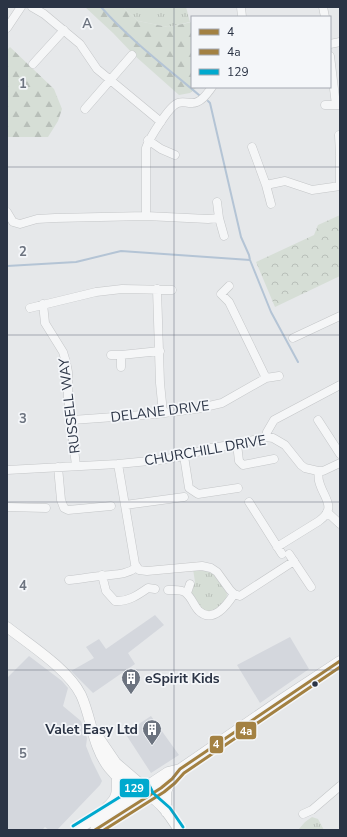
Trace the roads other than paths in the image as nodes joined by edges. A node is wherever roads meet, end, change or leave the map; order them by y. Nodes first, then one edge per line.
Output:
1 (21, 7) edge
2 (32, 7) edge
3 (7, 28) edge
4 (64, 30) junction
5 (132, 55) dead end
6 (331, 62) edge
7 (33, 64) dead end
8 (110, 80) junction
9 (211, 88) edge
10 (338, 105) edge
11 (325, 106) dead end
12 (85, 109) dead end
13 (161, 122) junction
14 (339, 135) dead end
15 (148, 140) junction
16 (252, 148) dead end
17 (175, 155) dead end
18 (340, 155) edge
19 (266, 185) junction
20 (340, 186) edge
21 (217, 202) dead end
22 (271, 204) dead end
23 (7, 212) edge
24 (146, 216) junction
25 (219, 218) junction
26 (224, 236) dead end
27 (228, 286) dead end
28 (157, 289) junction
29 (172, 290) dead end
30 (42, 304) junction
31 (30, 308) dead end
32 (340, 316) edge
33 (293, 338) dead end
34 (160, 351) junction
35 (111, 355) dead end
36 (121, 355) junction
37 (121, 367) dead end
38 (279, 376) dead end
39 (266, 378) junction
40 (340, 385) edge
41 (163, 413) junction
42 (72, 420) junction
43 (318, 420) dead end
44 (266, 437) junction
45 (237, 444) junction
46 (340, 454) edge
47 (184, 456) junction
48 (274, 459) dead end
49 (340, 463) edge
50 (118, 464) junction
51 (76, 466) junction
52 (58, 467) junction
53 (7, 470) edge
54 (318, 471) junction
55 (238, 488) dead end
56 (184, 497) dead end
57 (249, 502) dead end
58 (125, 505) junction
59 (111, 506) dead end
60 (7, 507) edge
61 (46, 508) dead end
62 (327, 512) junction
63 (340, 524) edge
64 (285, 554) junction
65 (137, 567) junction
66 (102, 575) junction
67 (148, 578) dead end
68 (69, 580) dead end
69 (190, 584) dead end
70 (311, 587) dead end
71 (168, 590) dead end
72 (187, 594) junction
73 (234, 594) junction
74 (7, 627) edge
75 (340, 661) edge
76 (90, 723) junction
77 (180, 769) junction
78 (117, 775) junction
79 (171, 780) junction
80 (340, 786) edge
81 (144, 791) junction
82 (166, 812) junction
83 (303, 814) dead end
84 (100, 816) junction
85 (76, 830) edge
86 (95, 830) edge
87 (179, 830) edge

1 - 3 street
2 - 4 street
4 - 7 street
4 - 8 street
5 - 8 street
6 - 10 street
8 - 12 street
8 - 13 street
9 - 13 street
10 - 11 street
13 - 15 street
14 - 18 street
15 - 17 street
15 - 24 street
16 - 19 street
18 - 20 street
19 - 20 street
19 - 22 street
21 - 25 street
23 - 24 street
24 - 25 street
25 - 26 street
27 - 39 street
28 - 29 street
28 - 30 street
28 - 34 street
30 - 31 street
30 - 42 street, RUSSELL WAY
32 - 33 street
34 - 36 street
34 - 41 street
35 - 36 street
36 - 37 street
38 - 39 street, DELANE DRIVE
39 - 41 street, DELANE DRIVE
40 - 44 street
41 - 42 street, DELANE DRIVE
42 - 51 street, RUSSELL WAY
43 - 46 street
44 - 45 street, CHURCHILL DRIVE
44 - 54 street, CHURCHILL DRIVE
45 - 47 street, CHURCHILL DRIVE
45 - 48 street
47 - 50 street, CHURCHILL DRIVE
47 - 55 street
49 - 54 street
50 - 51 street, CHURCHILL DRIVE
50 - 58 street
51 - 52 street, CHURCHILL DRIVE
52 - 53 street, CHURCHILL DRIVE
52 - 59 street
54 - 62 street
56 - 58 street
57 - 64 street
58 - 65 street
60 - 61 street
62 - 63 street
62 - 64 street
64 - 70 street
64 - 73 street
65 - 66 street
65 - 73 street
66 - 67 street
66 - 68 street
69 - 72 street
71 - 72 street
72 - 73 street
74 - 76 main road
75 - 77 main road
76 - 78 main road
76 - 81 main road
77 - 79 main road
77 - 81 main road
78 - 81 main road
78 - 84 main road
79 - 81 main road
79 - 82 main road
80 - 83 street
81 - 82 main road
81 - 84 main road
81 - 86 main road
82 - 87 main road
84 - 85 main road

